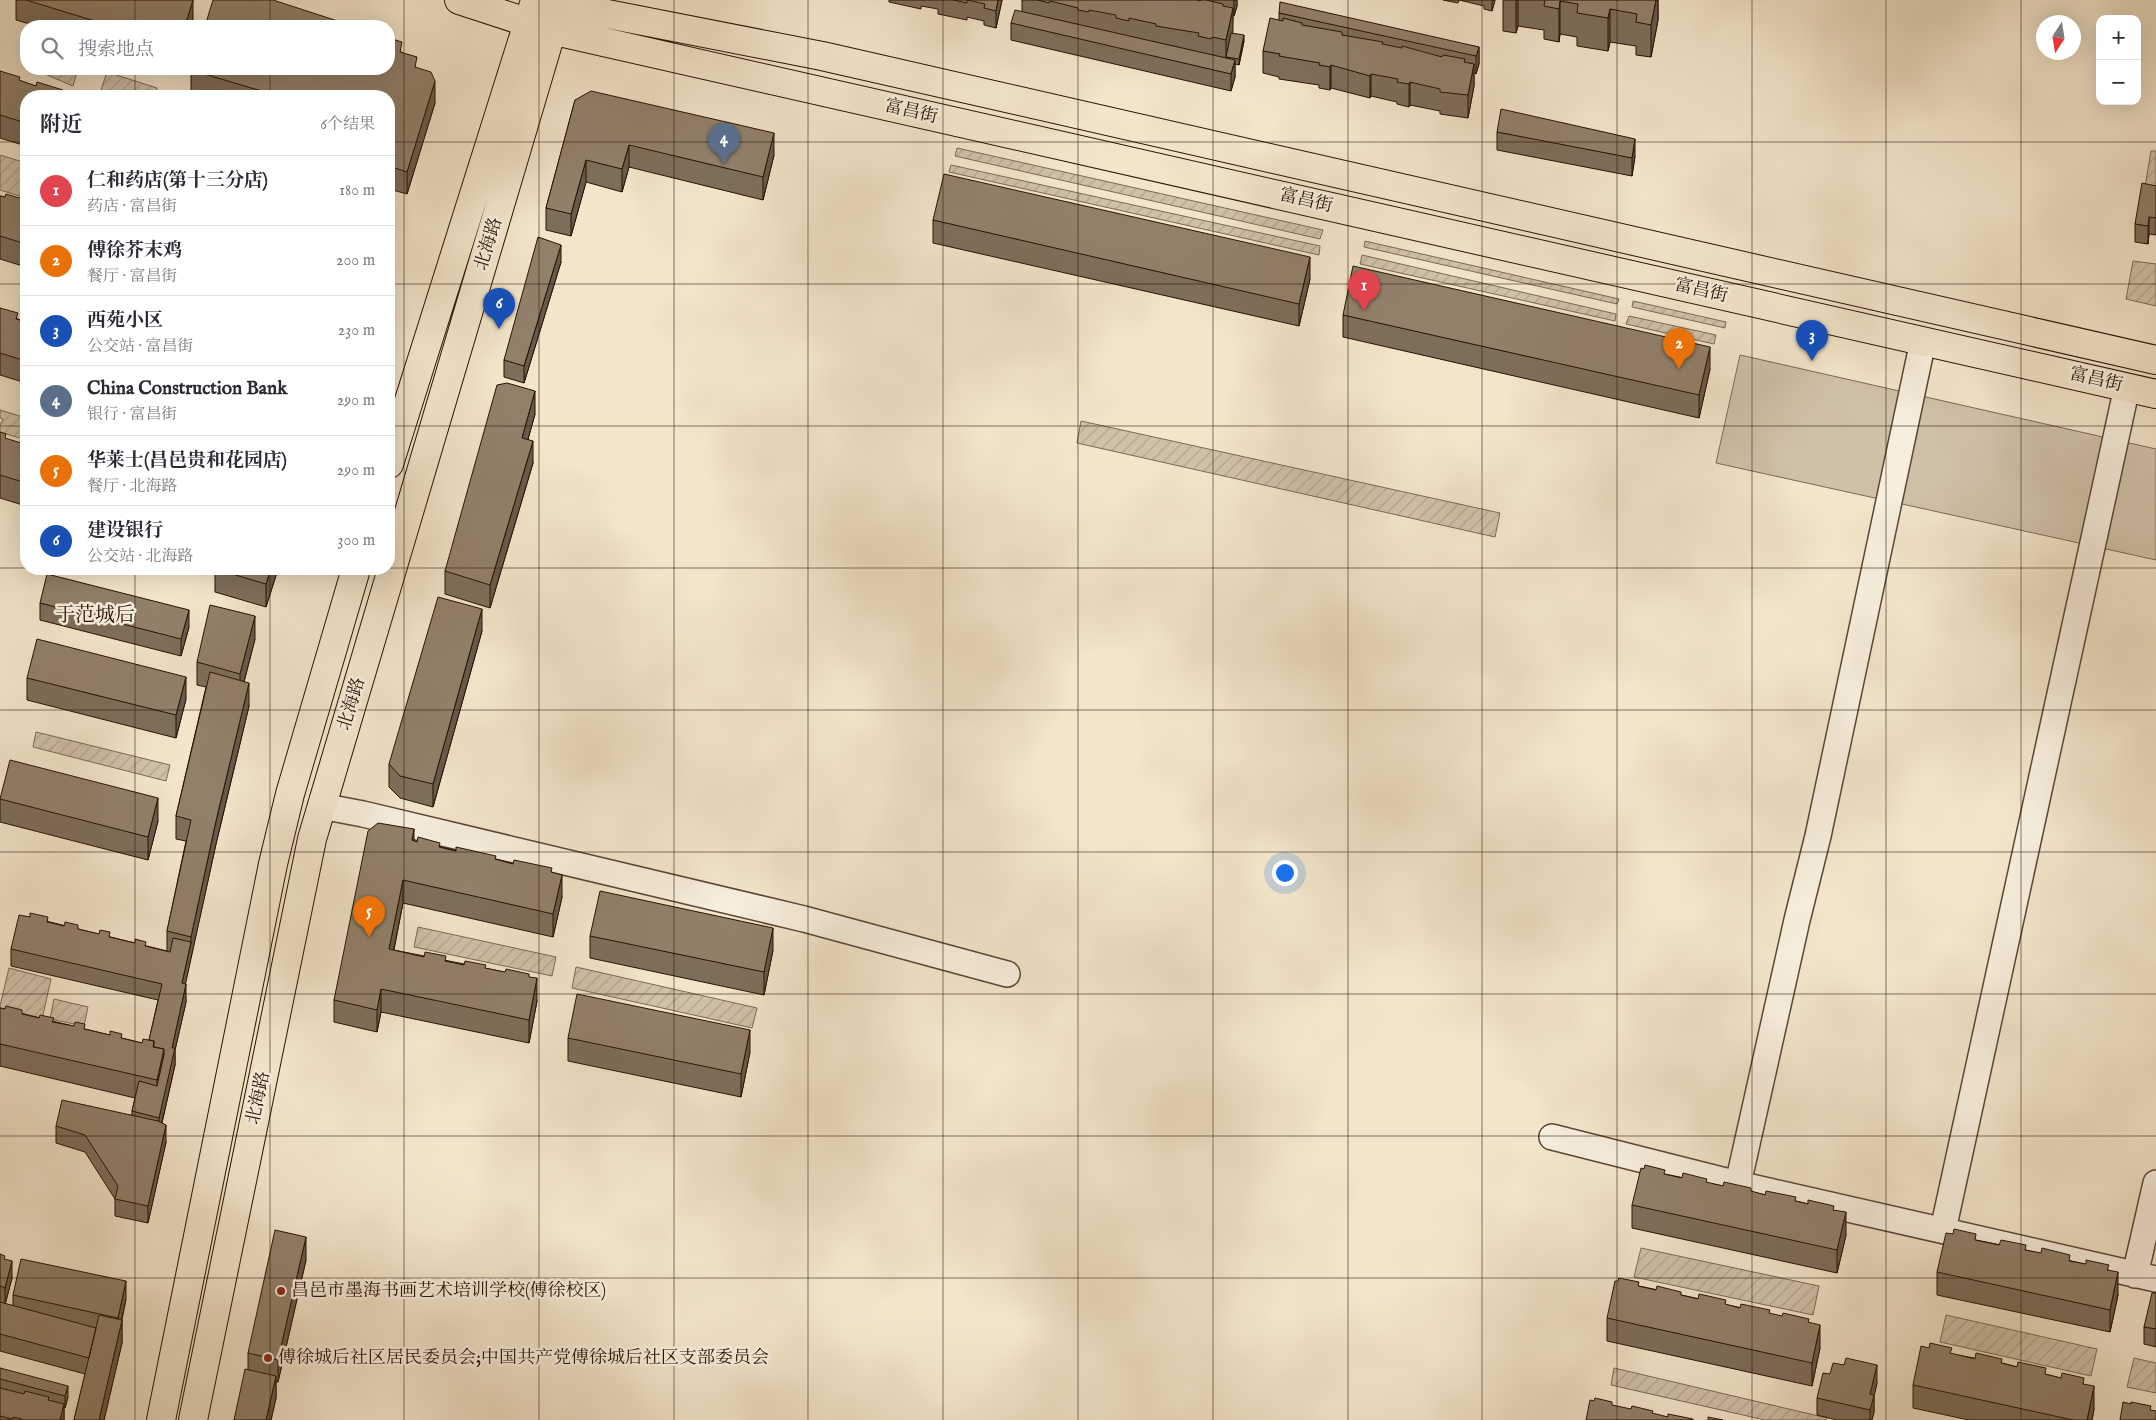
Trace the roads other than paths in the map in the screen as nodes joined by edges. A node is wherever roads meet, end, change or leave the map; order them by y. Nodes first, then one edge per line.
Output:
1 (459, 0) edge
2 (545, 9) edge
3 (1923, 341) junction
4 (2156, 360) edge
5 (2127, 387) junction
6 (2156, 394) edge
7 (395, 446) edge
8 (395, 543) edge
9 (354, 575) edge
10 (386, 575) edge
11 (321, 806) junction
12 (1007, 974) dead end
13 (1552, 1137) dead end
14 (2156, 1182) edge
15 (1738, 1184) junction
16 (1943, 1230) junction
17 (2146, 1277) edge
18 (161, 1420) edge
19 (193, 1420) edge

1 - 2 main road, 富昌街
2 - 3 main road, 富昌街
2 - 4 main road, 富昌街
2 - 7 main road, 北海路
2 - 8 main road, 北海路
3 - 5 main road, 富昌街
3 - 15 street
5 - 6 main road, 富昌街
5 - 16 street
9 - 18 main road, 北海路
10 - 11 main road, 北海路
11 - 12 street
11 - 19 main road, 北海路
13 - 15 street
14 - 17 street
15 - 16 street
16 - 17 street

